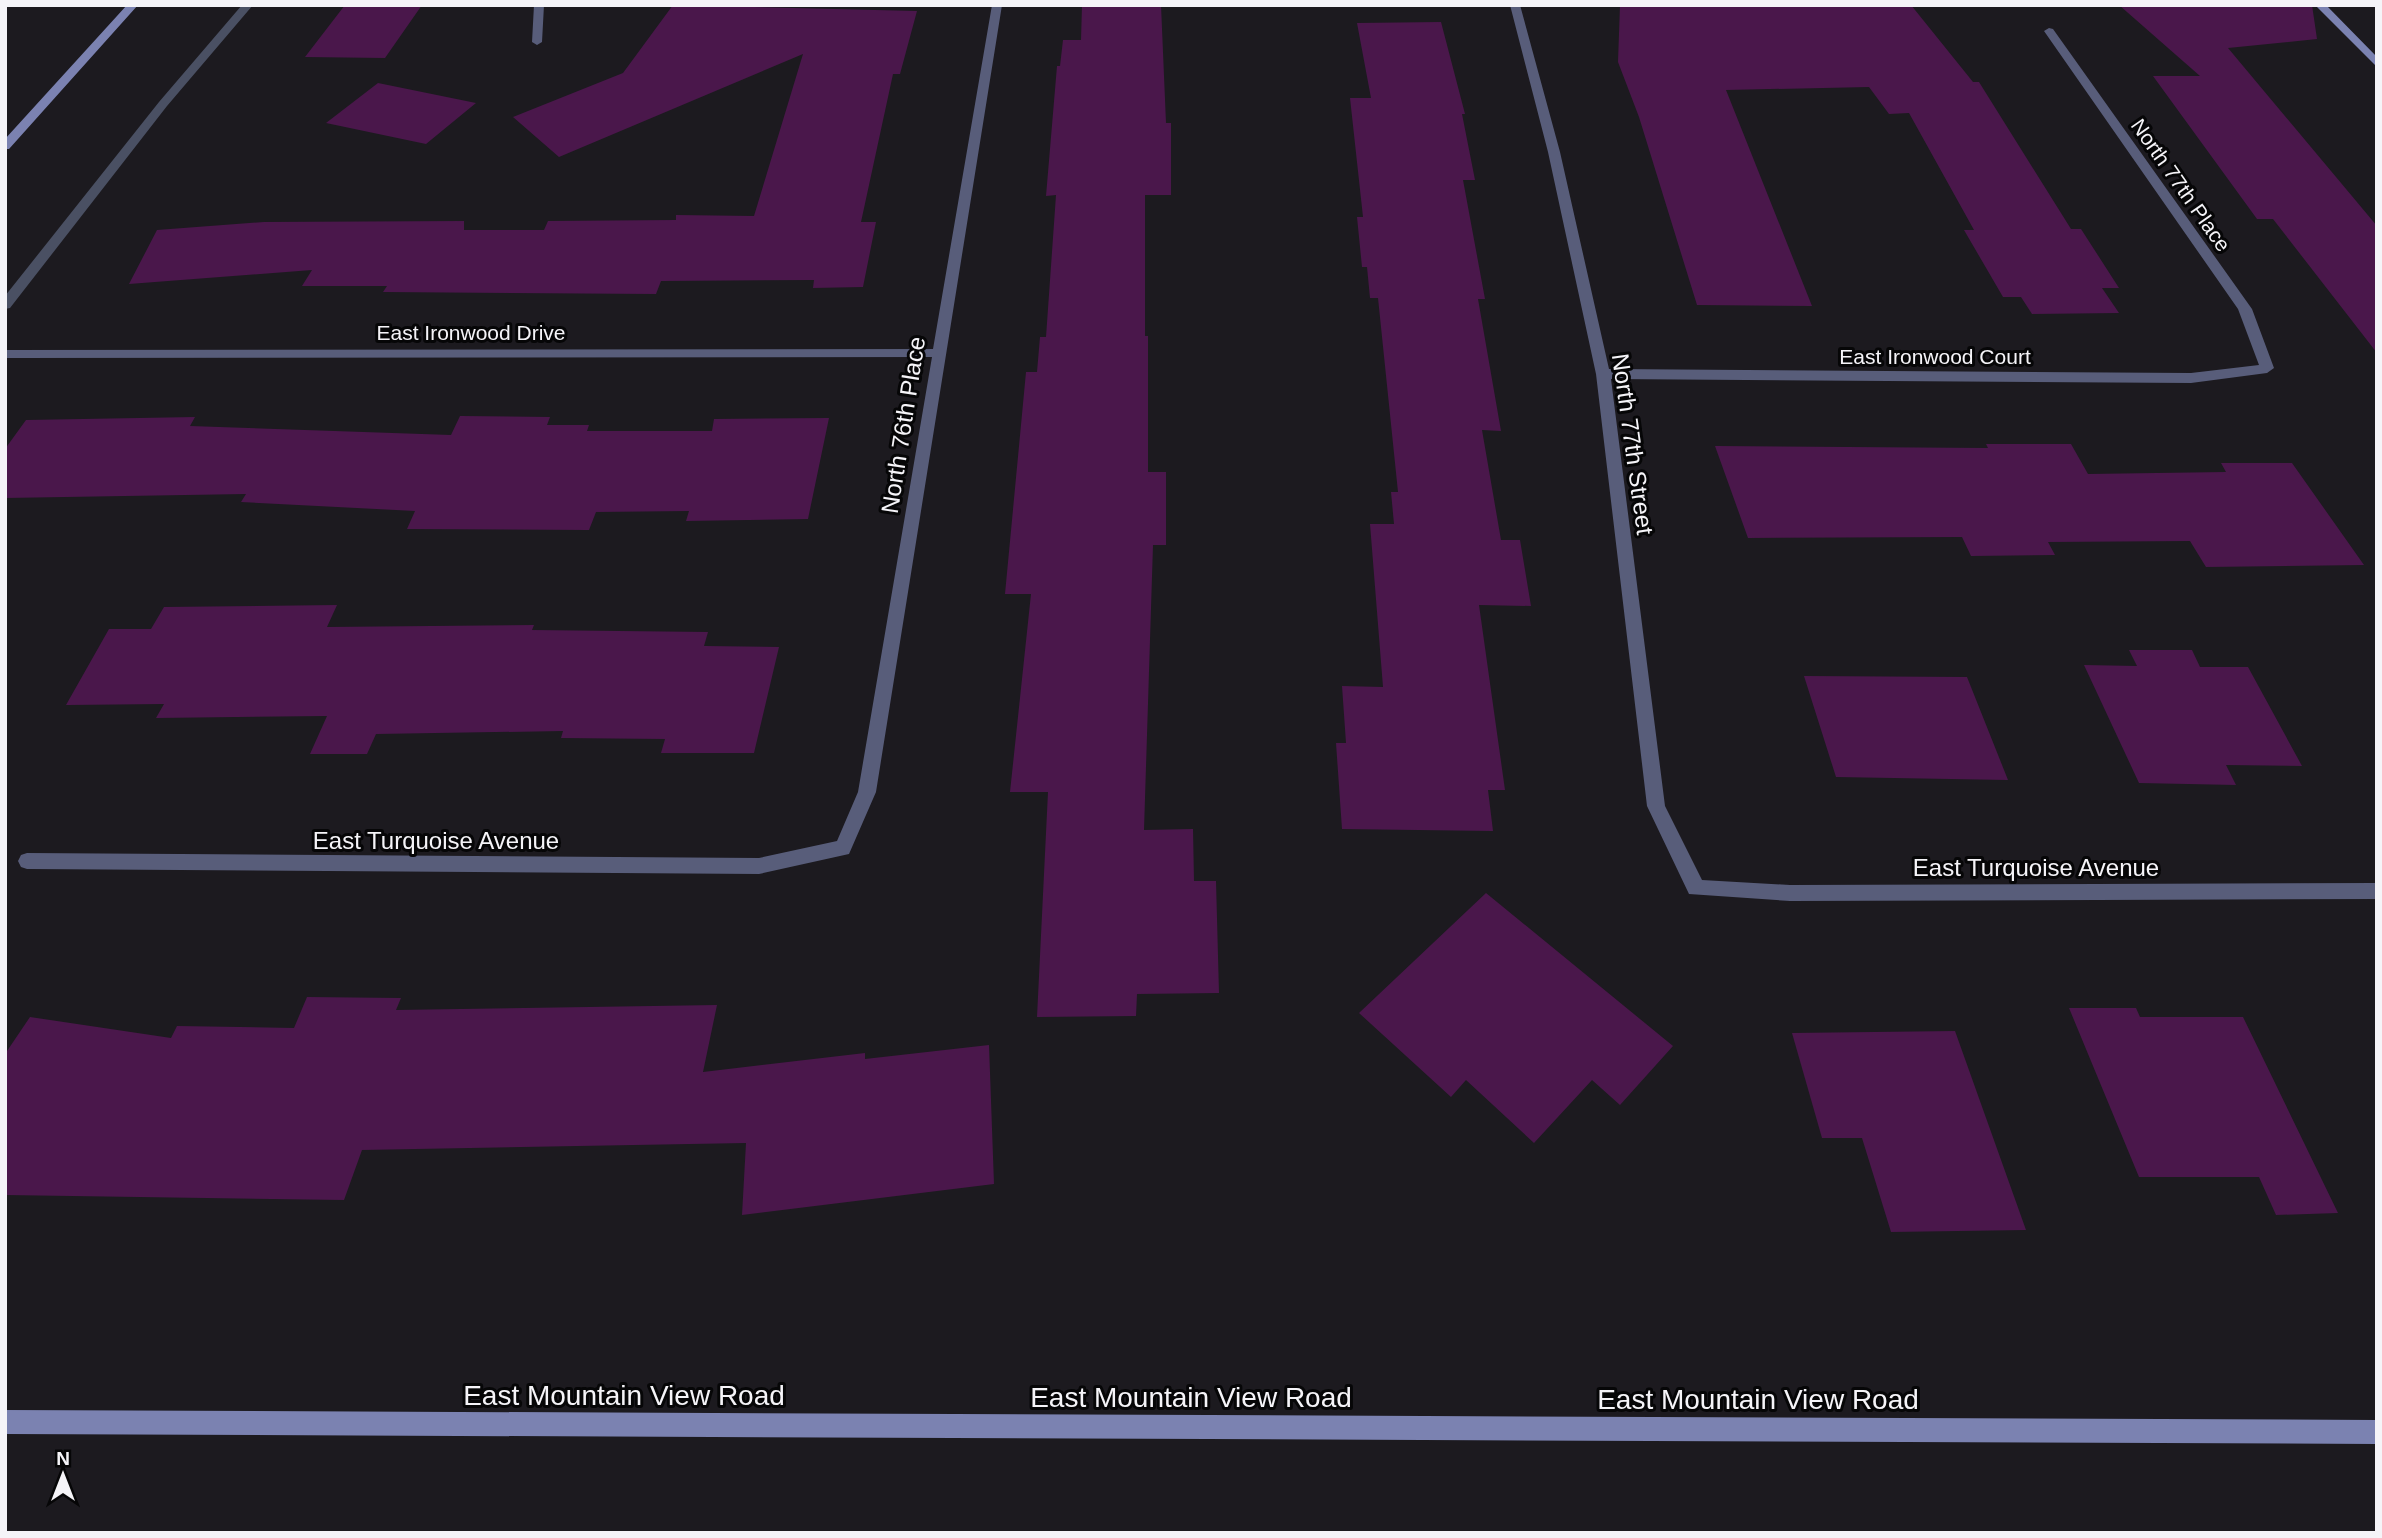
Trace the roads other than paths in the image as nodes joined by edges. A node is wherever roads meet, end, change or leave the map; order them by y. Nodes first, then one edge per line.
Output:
1 (133, 5) edge
2 (539, 5) edge
3 (997, 5) edge
4 (1515, 5) edge
5 (2320, 5) edge
6 (2049, 31) dead end
7 (537, 42) dead end
8 (2377, 64) edge
9 (5, 146) edge
10 (937, 353) junction
11 (5, 354) edge
12 (2267, 368) joint
13 (1603, 374) junction
14 (843, 848) joint
15 (27, 861) dead end
16 (1696, 888) joint
17 (2377, 891) edge
18 (5, 1422) edge
19 (2377, 1432) edge

1 - 9 main road
2 - 7 street
3 - 10 street, North 76th Place
4 - 13 street, North 77th Street
5 - 8 main road
6 - 12 street, North 77th Place
10 - 11 street, East Ironwood Drive
10 - 14 street, North 76th Place
12 - 13 street, East Ironwood Court
13 - 16 street, North 77th Street
14 - 15 street, East Turquoise Avenue
16 - 17 street, East Turquoise Avenue
18 - 19 main road, East Mountain View Road

